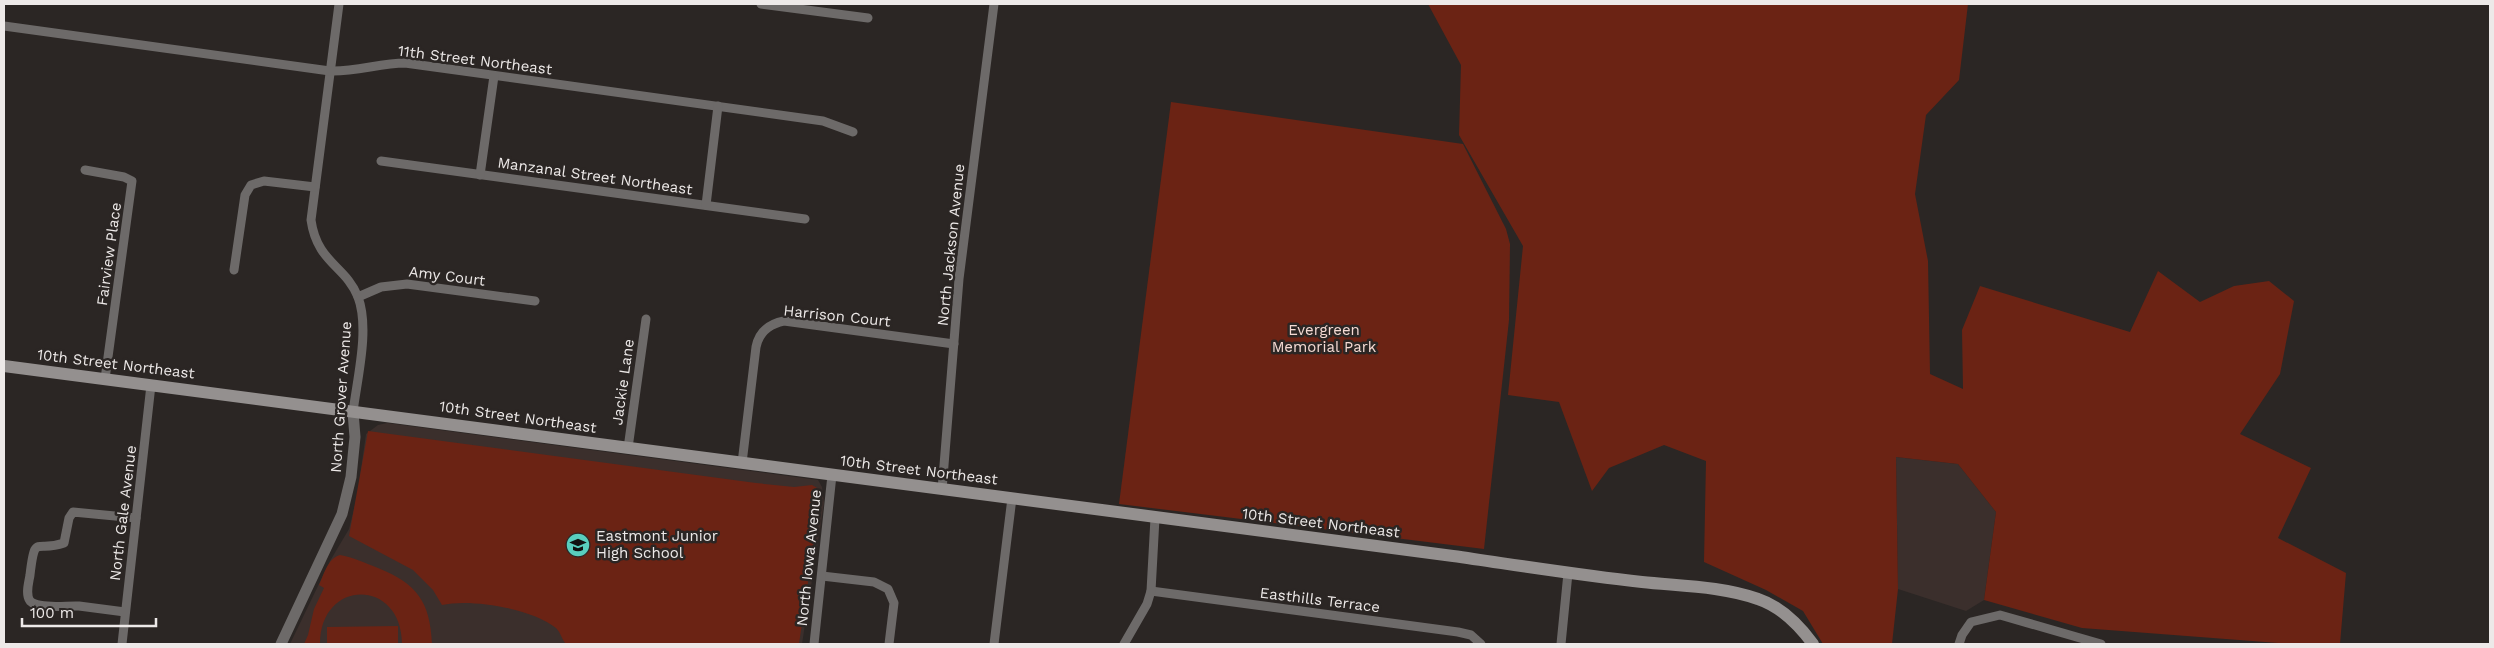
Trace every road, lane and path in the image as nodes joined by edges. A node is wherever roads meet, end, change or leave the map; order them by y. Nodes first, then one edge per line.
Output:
1 (339, 4) edge
2 (760, 4) edge
3 (994, 4) edge
4 (868, 18) dead end
5 (4, 26) edge
6 (330, 71) junction
7 (494, 76) junction
8 (718, 106) junction
9 (853, 132) dead end
10 (382, 162) dead end
11 (85, 170) dead end
12 (480, 175) junction
13 (315, 187) junction
14 (706, 205) junction
15 (805, 219) dead end
16 (234, 270) dead end
17 (358, 297) junction
18 (535, 301) dead end
19 (646, 320) dead end
20 (954, 344) junction
21 (4, 366) edge
22 (105, 379) junction
23 (152, 385) junction
24 (353, 412) junction
25 (628, 448) junction
26 (742, 463) junction
27 (832, 475) junction
28 (942, 490) junction
29 (1012, 498) junction
30 (136, 518) junction
31 (1155, 518) junction
32 (1568, 573) junction
33 (822, 576) junction
34 (1151, 591) junction
35 (125, 612) junction
36 (122, 644) edge
37 (281, 644) edge
38 (814, 644) edge
39 (889, 644) edge
40 (994, 644) edge
41 (1124, 644) edge
42 (1481, 644) edge
43 (1561, 644) edge
44 (1813, 644) edge
45 (1959, 644) edge
46 (2101, 644) edge

1 - 6 street, North Grover Avenue
2 - 4 street
3 - 20 street, North Jackson Avenue
5 - 6 street, 11th Street Northeast
6 - 7 street, 11th Street Northeast
6 - 13 street, North Grover Avenue
7 - 8 street, 11th Street Northeast
7 - 12 street
8 - 9 street, 11th Street Northeast
8 - 14 street
10 - 12 street, Manzanal Street Northeast
11 - 22 street, Fairview Place
12 - 14 street, Manzanal Street Northeast
13 - 16 street
13 - 17 street, North Grover Avenue
14 - 15 street, Manzanal Street Northeast
17 - 18 street, Amy Court
17 - 24 street, North Grover Avenue
19 - 25 street, Jackie Lane
20 - 26 street, Harrison Court
20 - 28 street, North Jackson Avenue
21 - 22 main road, 10th Street Northeast
22 - 23 main road, 10th Street Northeast
23 - 24 main road, 10th Street Northeast
23 - 30 street, North Gale Avenue
24 - 25 main road, 10th Street Northeast
24 - 37 street, North Grover Avenue
25 - 26 main road, 10th Street Northeast
26 - 27 main road, 10th Street Northeast
27 - 28 main road, 10th Street Northeast
27 - 33 street, North Iowa Avenue
28 - 29 main road, 10th Street Northeast
29 - 31 main road, 10th Street Northeast
29 - 40 street
30 - 35 street, North Gale Avenue
30 - 35 street
31 - 32 main road, 10th Street Northeast
31 - 34 street
32 - 43 street
32 - 44 main road, 10th Street Northeast
33 - 38 street, North Iowa Avenue
33 - 39 street
34 - 41 street
34 - 42 street, Easthills Terrace
35 - 36 street, North Gale Avenue
45 - 46 street

